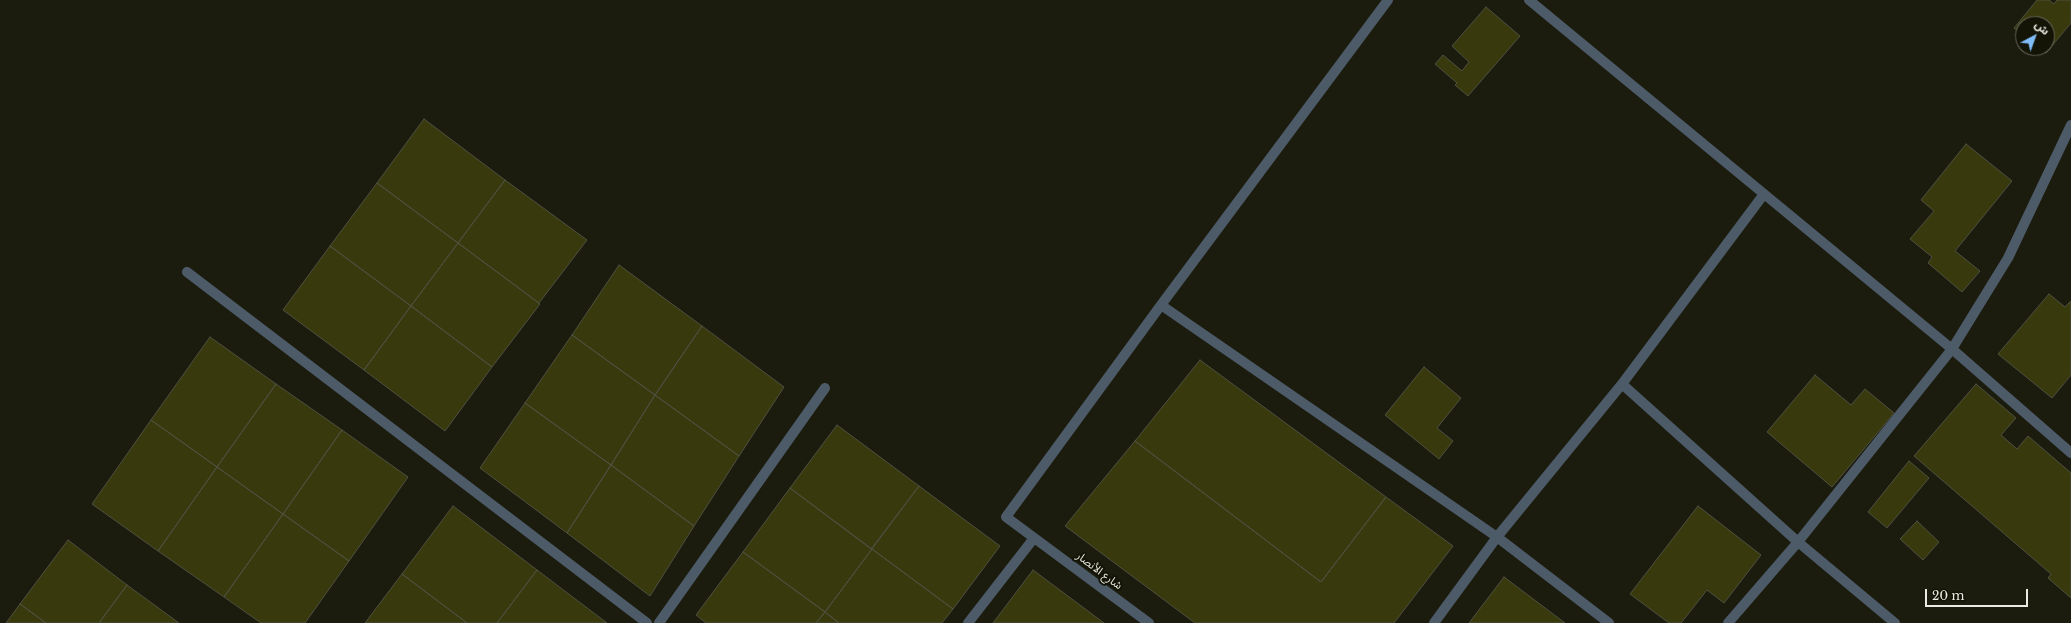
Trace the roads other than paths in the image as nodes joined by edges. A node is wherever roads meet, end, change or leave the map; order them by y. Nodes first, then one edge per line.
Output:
1 (1388, 0) edge
2 (1529, 0) edge
3 (2071, 125) edge
4 (1764, 194) junction
5 (187, 272) dead end
6 (1162, 305) junction
7 (1952, 349) junction
8 (1622, 384) junction
9 (825, 388) dead end
10 (2071, 453) edge
11 (1497, 537) junction
12 (1034, 538) junction
13 (1798, 542) junction
14 (647, 623) edge
15 (660, 623) edge
16 (968, 623) edge
17 (1149, 623) edge
18 (1434, 623) edge
19 (1609, 623) edge
20 (1728, 623) edge
21 (1895, 623) edge

1 - 6 street
2 - 4 street
3 - 7 street
4 - 7 street
4 - 8 street
5 - 14 street
6 - 11 street
6 - 12 street, شارع الأنصار
7 - 10 street
7 - 13 street
8 - 11 street
8 - 13 street
9 - 15 street
11 - 18 street
11 - 19 street
12 - 16 street
12 - 17 street, شارع الأنصار
13 - 20 street
13 - 21 street

